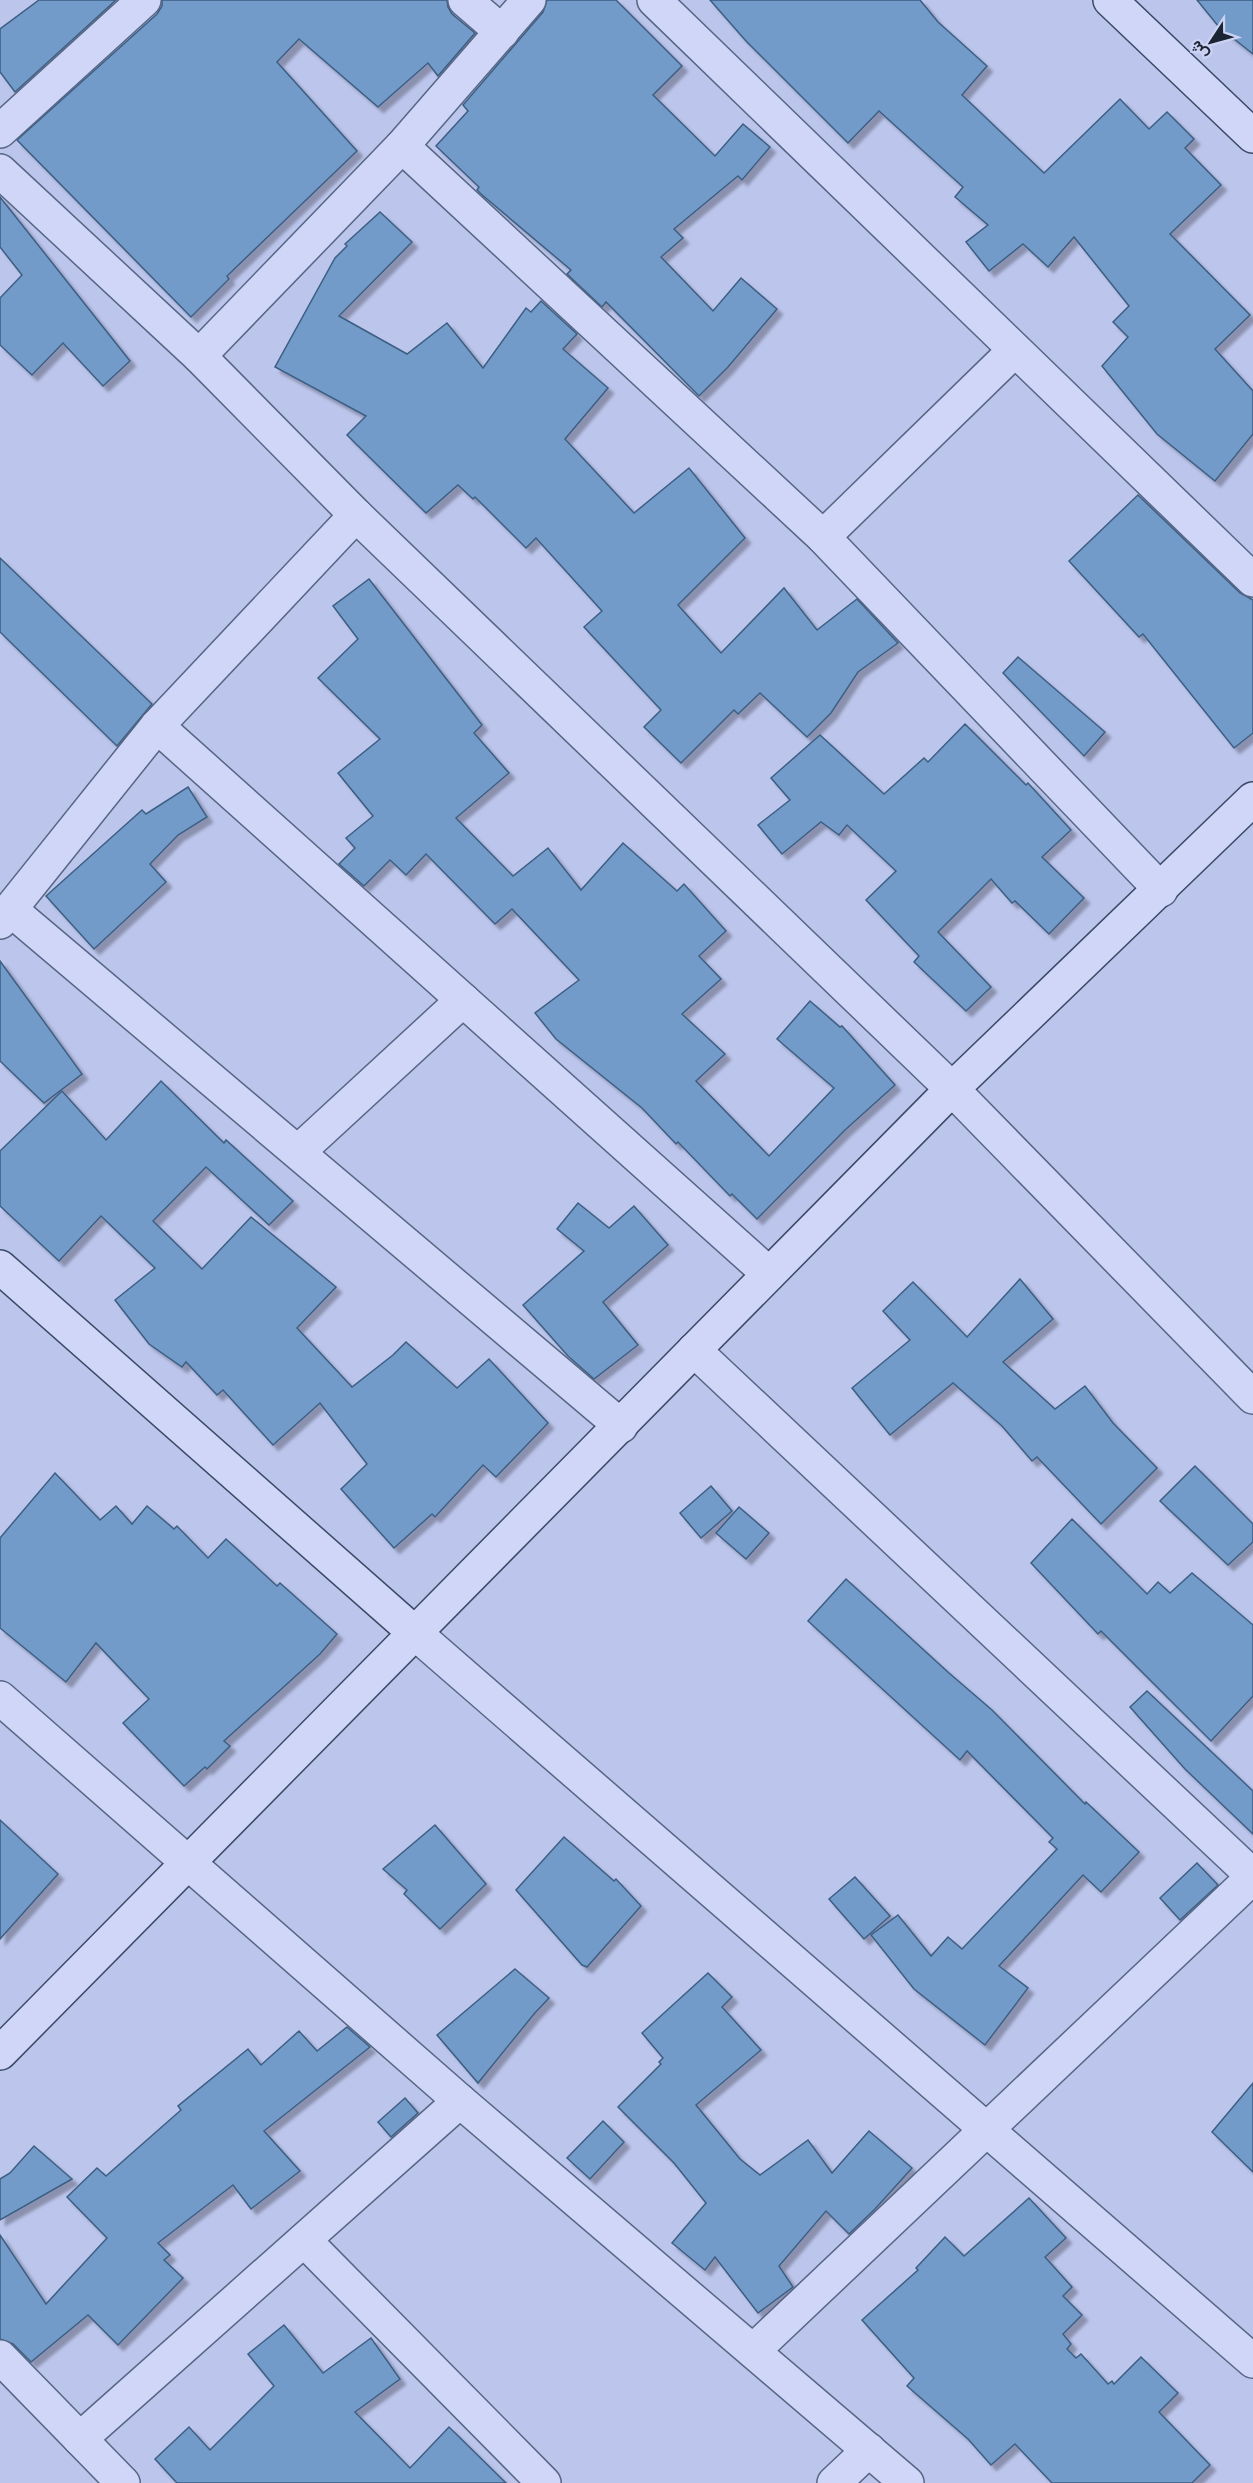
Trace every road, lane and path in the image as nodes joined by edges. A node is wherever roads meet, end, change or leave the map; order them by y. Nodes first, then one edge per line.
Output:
1 (144, 0) edge
2 (465, 0) edge
3 (529, 0) edge
4 (654, 0) edge
5 (1110, 0) edge
6 (502, 32) junction
7 (0, 131) edge
8 (1253, 136) edge
9 (402, 146) junction
10 (0, 171) edge
11 (1014, 350) junction
12 (200, 356) junction
13 (356, 515) junction
14 (824, 537) junction
15 (1253, 580) edge
16 (157, 726) junction
17 (1253, 799) edge
18 (1161, 890) junction
19 (6, 916) edge
20 (463, 1000) junction
21 (952, 1089) junction
22 (297, 1152) junction
23 (0, 1267) edge
24 (769, 1274) junction
25 (694, 1350) junction
26 (1253, 1397) edge
27 (621, 1426) junction
28 (415, 1633) junction
29 (0, 1698) edge
30 (188, 1863) junction
31 (1253, 1877) edge
32 (0, 2053) edge
33 (460, 2101) junction
34 (987, 2129) junction
35 (304, 2240) junction
36 (753, 2351) junction
37 (0, 2356) edge
38 (1253, 2361) edge
39 (80, 2439) junction
40 (869, 2450) junction
41 (123, 2483) edge
42 (544, 2483) edge
43 (834, 2483) edge
44 (907, 2483) edge

1 - 7 street
2 - 6 street
3 - 6 street
4 - 11 street
5 - 8 street
6 - 9 street
9 - 12 street
9 - 14 street
10 - 12 street
11 - 14 street
11 - 15 street
12 - 13 street
13 - 16 street
13 - 21 street
14 - 18 street
16 - 19 street
16 - 20 street
17 - 18 street
18 - 21 street
19 - 22 street
20 - 22 street
20 - 24 street
21 - 24 street
21 - 26 street
22 - 27 street
23 - 28 street
24 - 25 street
25 - 27 street
25 - 31 street
27 - 28 street
28 - 30 street
28 - 34 street
29 - 30 street
30 - 32 street
30 - 33 street
31 - 34 street
33 - 35 street
33 - 36 street
34 - 36 street
34 - 38 street
35 - 39 street
35 - 42 street
36 - 40 street
37 - 39 street
39 - 41 street
40 - 43 street
40 - 44 street

